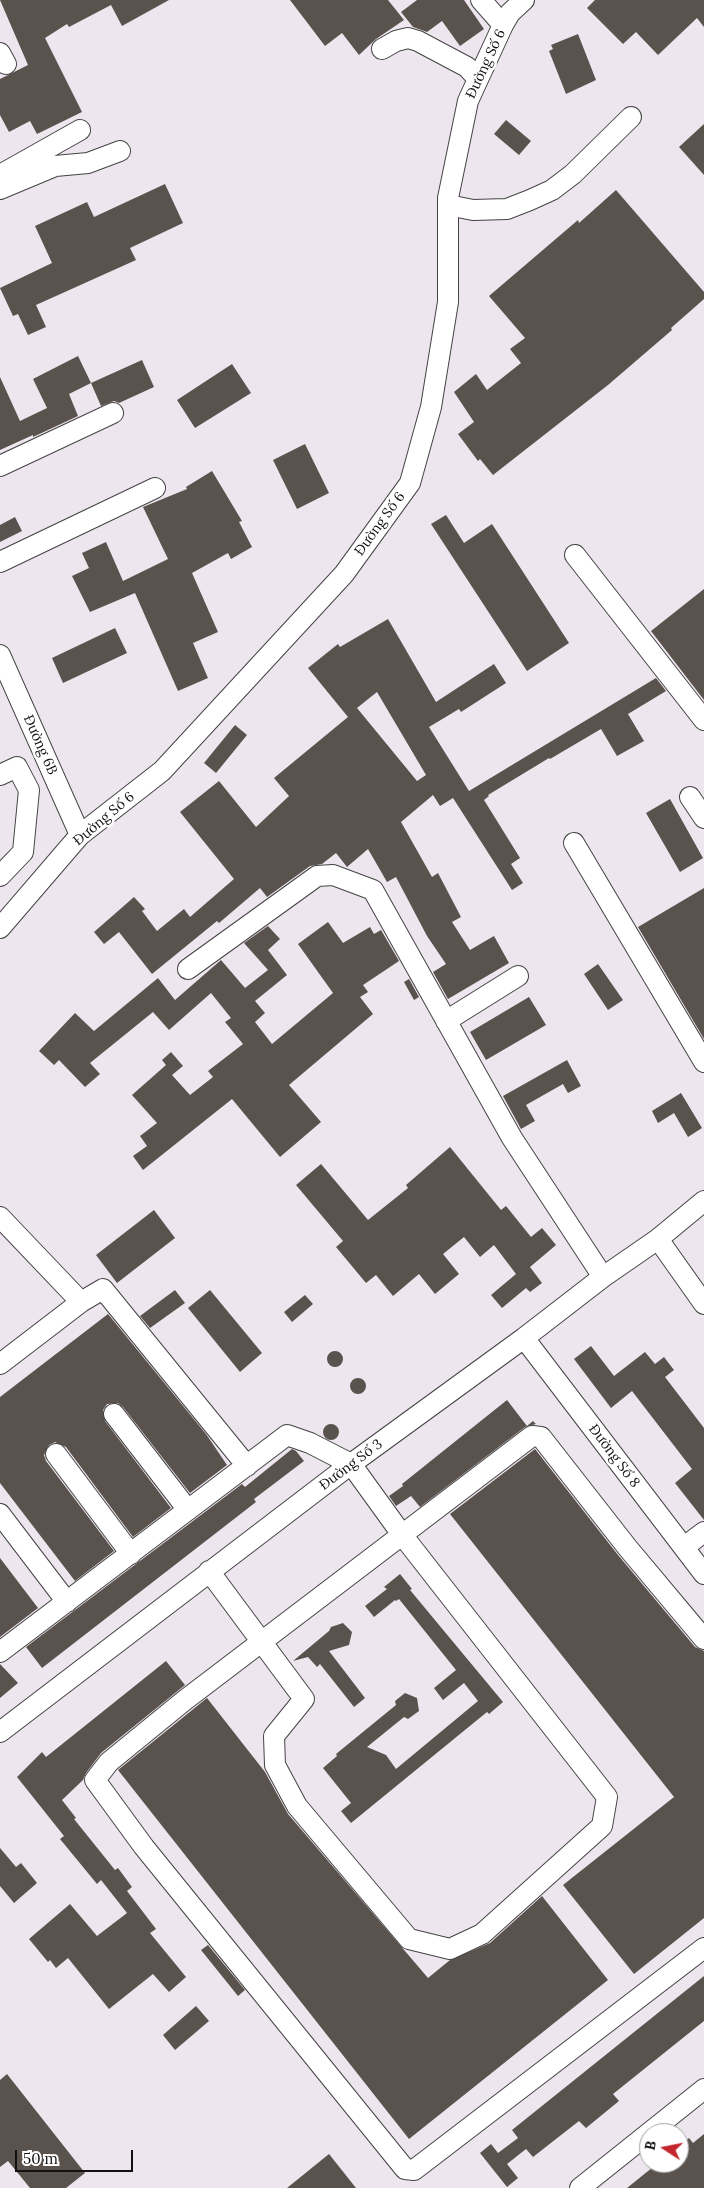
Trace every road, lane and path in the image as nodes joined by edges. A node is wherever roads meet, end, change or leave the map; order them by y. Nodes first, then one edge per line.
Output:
1 (480, 0) edge
2 (524, 0) edge
3 (503, 25) junction
4 (382, 49) dead end
5 (478, 79) junction
6 (631, 117) dead end
7 (80, 130) dead end
8 (120, 150) dead end
9 (0, 175) edge
10 (0, 189) edge
11 (448, 205) junction
12 (113, 413) dead end
13 (0, 466) edge
14 (155, 488) dead end
15 (575, 555) dead end
16 (0, 562) edge
17 (0, 655) edge
18 (704, 720) edge
19 (0, 775) edge
20 (690, 797) dead end
21 (704, 818) edge
22 (80, 835) junction
23 (574, 844) dead end
24 (0, 876) edge
25 (0, 928) edge
26 (188, 969) dead end
27 (518, 976) dead end
28 (446, 1021) junction
29 (704, 1062) edge
30 (704, 1201) edge
31 (0, 1217) edge
32 (658, 1239) junction
33 (603, 1277) junction
34 (81, 1302) junction
35 (704, 1304) edge
36 (524, 1338) junction
37 (0, 1364) edge
38 (114, 1414) dead end
39 (56, 1454) dead end
40 (351, 1464) junction
41 (247, 1466) junction
42 (188, 1510) junction
43 (0, 1514) edge
44 (704, 1532) edge
45 (403, 1536) junction
46 (684, 1547) junction
47 (131, 1554) junction
48 (209, 1571) junction
49 (704, 1574) edge
50 (67, 1602) junction
51 (704, 1639) edge
52 (261, 1642) junction
53 (1, 1650) edge
54 (0, 1732) edge
55 (704, 1948) edge
56 (704, 2089) edge
57 (580, 2188) edge

1 - 3 street
2 - 3 street, Đường Số 6
3 - 5 street, Đường Số 6
4 - 5 street
5 - 11 street, Đường Số 6
6 - 11 street
7 - 9 street
8 - 10 street
11 - 22 street, Đường Số 6
12 - 13 street
14 - 16 street
15 - 18 street
17 - 22 street, Đường 6B
19 - 24 street
20 - 21 street
22 - 25 street, Đường Số 6
23 - 29 street
26 - 28 street
27 - 28 street
28 - 33 street
30 - 32 street, Đường Số 3
31 - 34 street
32 - 33 street, Đường Số 3
32 - 35 street
33 - 36 street, Đường Số 3
34 - 37 street
34 - 41 street
36 - 40 street, Đường Số 3
36 - 46 street, Đường Số 8
38 - 42 street
39 - 47 street
40 - 41 street
40 - 45 street
40 - 48 street, Đường Số 3
41 - 42 street
42 - 47 street
43 - 50 street
44 - 46 street
45 - 51 street
45 - 52 street
45 - 52 street
46 - 49 street, Đường Số 8
47 - 50 street
48 - 52 street
48 - 54 street, Đường Số 3
50 - 53 street
52 - 55 street
56 - 57 street

